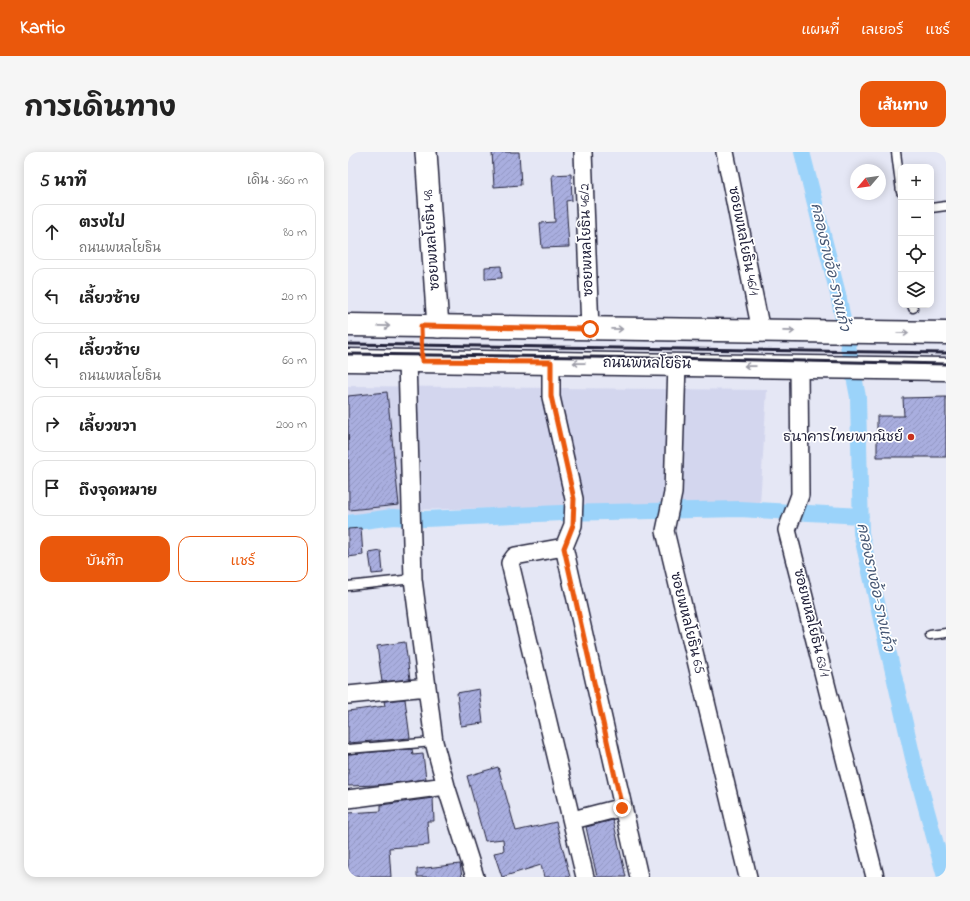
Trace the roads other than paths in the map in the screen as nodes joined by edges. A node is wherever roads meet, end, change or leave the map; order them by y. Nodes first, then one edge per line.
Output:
1 (426, 152) edge
2 (583, 152) edge
3 (725, 152) edge
4 (896, 152) edge
5 (898, 168) edge
6 (946, 206) edge
7 (934, 208) edge
8 (348, 325) edge
9 (429, 327) junction
10 (590, 329) junction
11 (761, 331) junction
12 (946, 333) edge
13 (348, 360) edge
14 (414, 360) junction
15 (551, 362) junction
16 (677, 364) junction
17 (799, 366) junction
18 (946, 369) edge
19 (564, 548) junction
20 (413, 579) junction
21 (348, 586) edge
22 (946, 633) edge
23 (930, 635) dead end
24 (427, 687) junction
25 (348, 695) edge
26 (434, 742) junction
27 (348, 750) edge
28 (446, 786) junction
29 (348, 800) edge
30 (622, 808) junction
31 (573, 820) junction
32 (475, 877) edge
33 (585, 877) edge
34 (639, 877) edge
35 (748, 877) edge
36 (876, 877) edge

1 - 9 street, ซอยพหลโยธิน 48
2 - 10 street, ซอยพหลโยธิน 46/2
3 - 11 street, ซอยพหลโยธิน 46/1
4 - 5 lane
6 - 7 lane
8 -> 9 main road
9 - 10 main road
9 - 14 main road
10 -> 11 main road
11 -> 12 main road
13 - 14 main road, ถนนพหลโยธิน
14 - 15 main road, ถนนพหลโยธิน
14 - 20 street
16 -> 15 main road, ถนนพหลโยธิน
15 - 19 street
17 -> 16 main road, ถนนพหลโยธิน
16 - 35 street, ซอยพหลโยธิน 65
17 - 18 main road, ถนนพหลโยธิน
17 - 36 street, ซอยพหลโยธิน 63/1
19 - 30 street
19 - 31 street
20 - 21 lane
20 - 24 street
22 - 23 lane
24 - 25 street
24 - 26 street
26 - 27 lane
26 - 28 street
28 - 29 street
28 - 32 street
30 - 31 street
30 - 34 street
31 - 33 street

